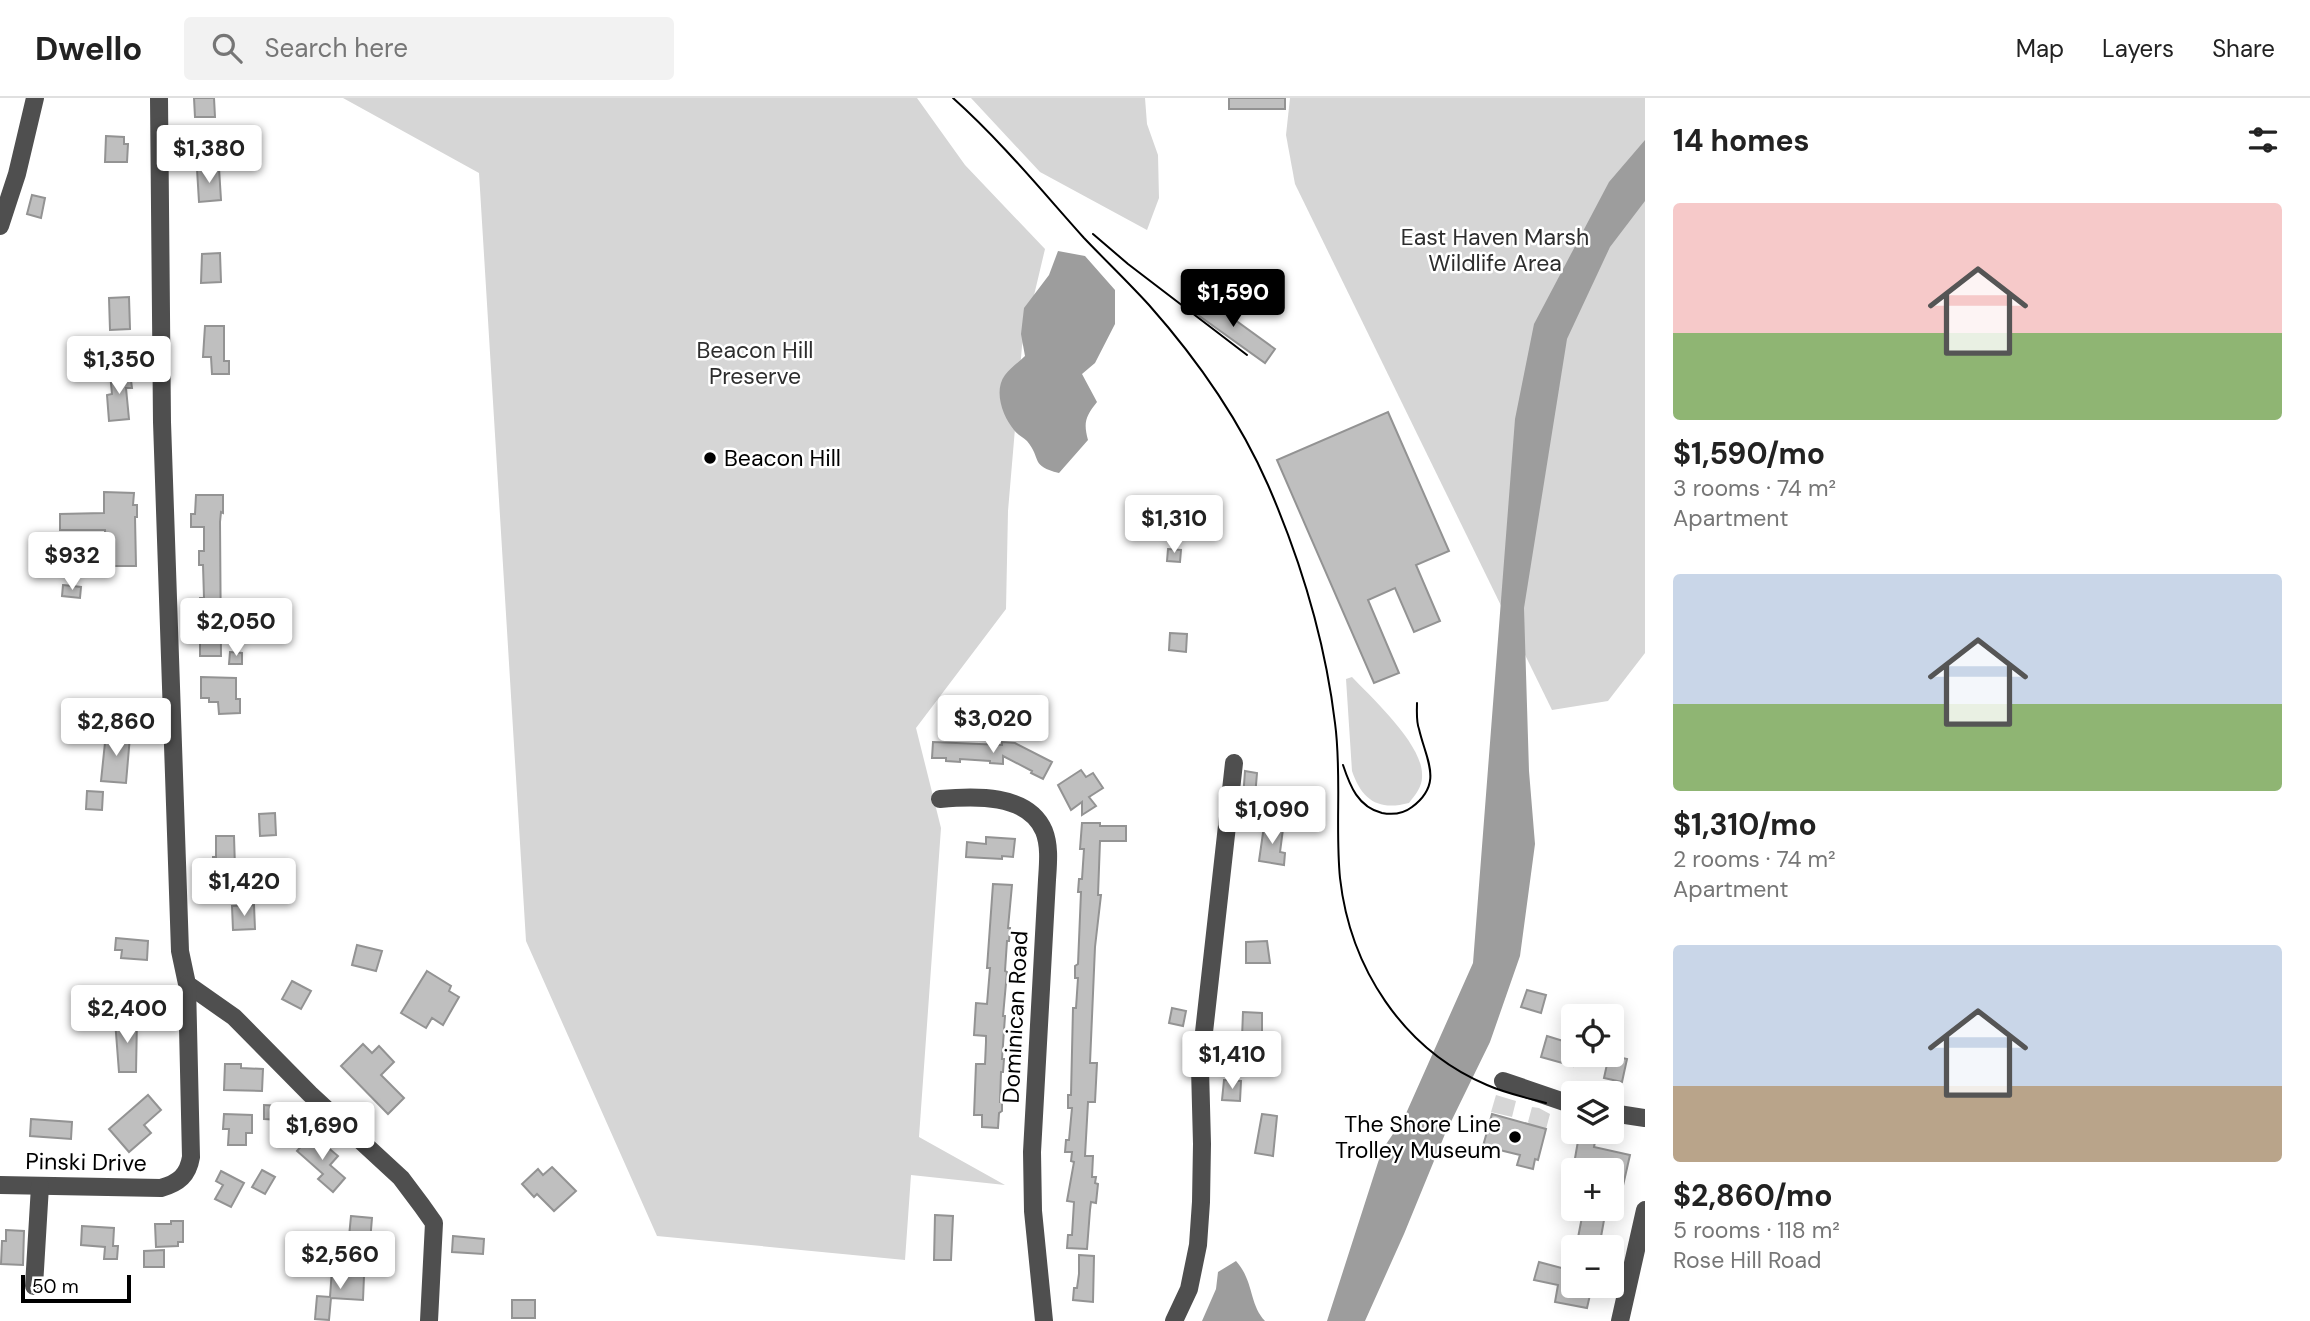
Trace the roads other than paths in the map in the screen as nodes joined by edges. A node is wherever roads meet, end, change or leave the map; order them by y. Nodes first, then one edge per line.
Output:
1 (34, 98) edge
2 (159, 98) edge
3 (0, 226) edge
4 (1234, 763) dead end
5 (940, 799) dead end
6 (187, 984) junction
7 (1503, 1081) dead end
8 (1561, 1101) edge
9 (1624, 1115) edge
10 (1645, 1118) edge
11 (0, 1185) edge
12 (40, 1186) junction
13 (1645, 1210) edge
14 (34, 1286) dead end
15 (429, 1321) edge
16 (1044, 1321) edge
17 (1174, 1321) edge
18 (1620, 1321) edge

1 - 3 street
2 - 6 street
4 - 17 street
5 - 16 street, Dominican Road
6 - 12 street, Pinski Drive
6 - 15 street
7 - 8 street
9 - 10 street
11 - 12 street, Pinski Drive
12 - 14 street
13 - 18 street

